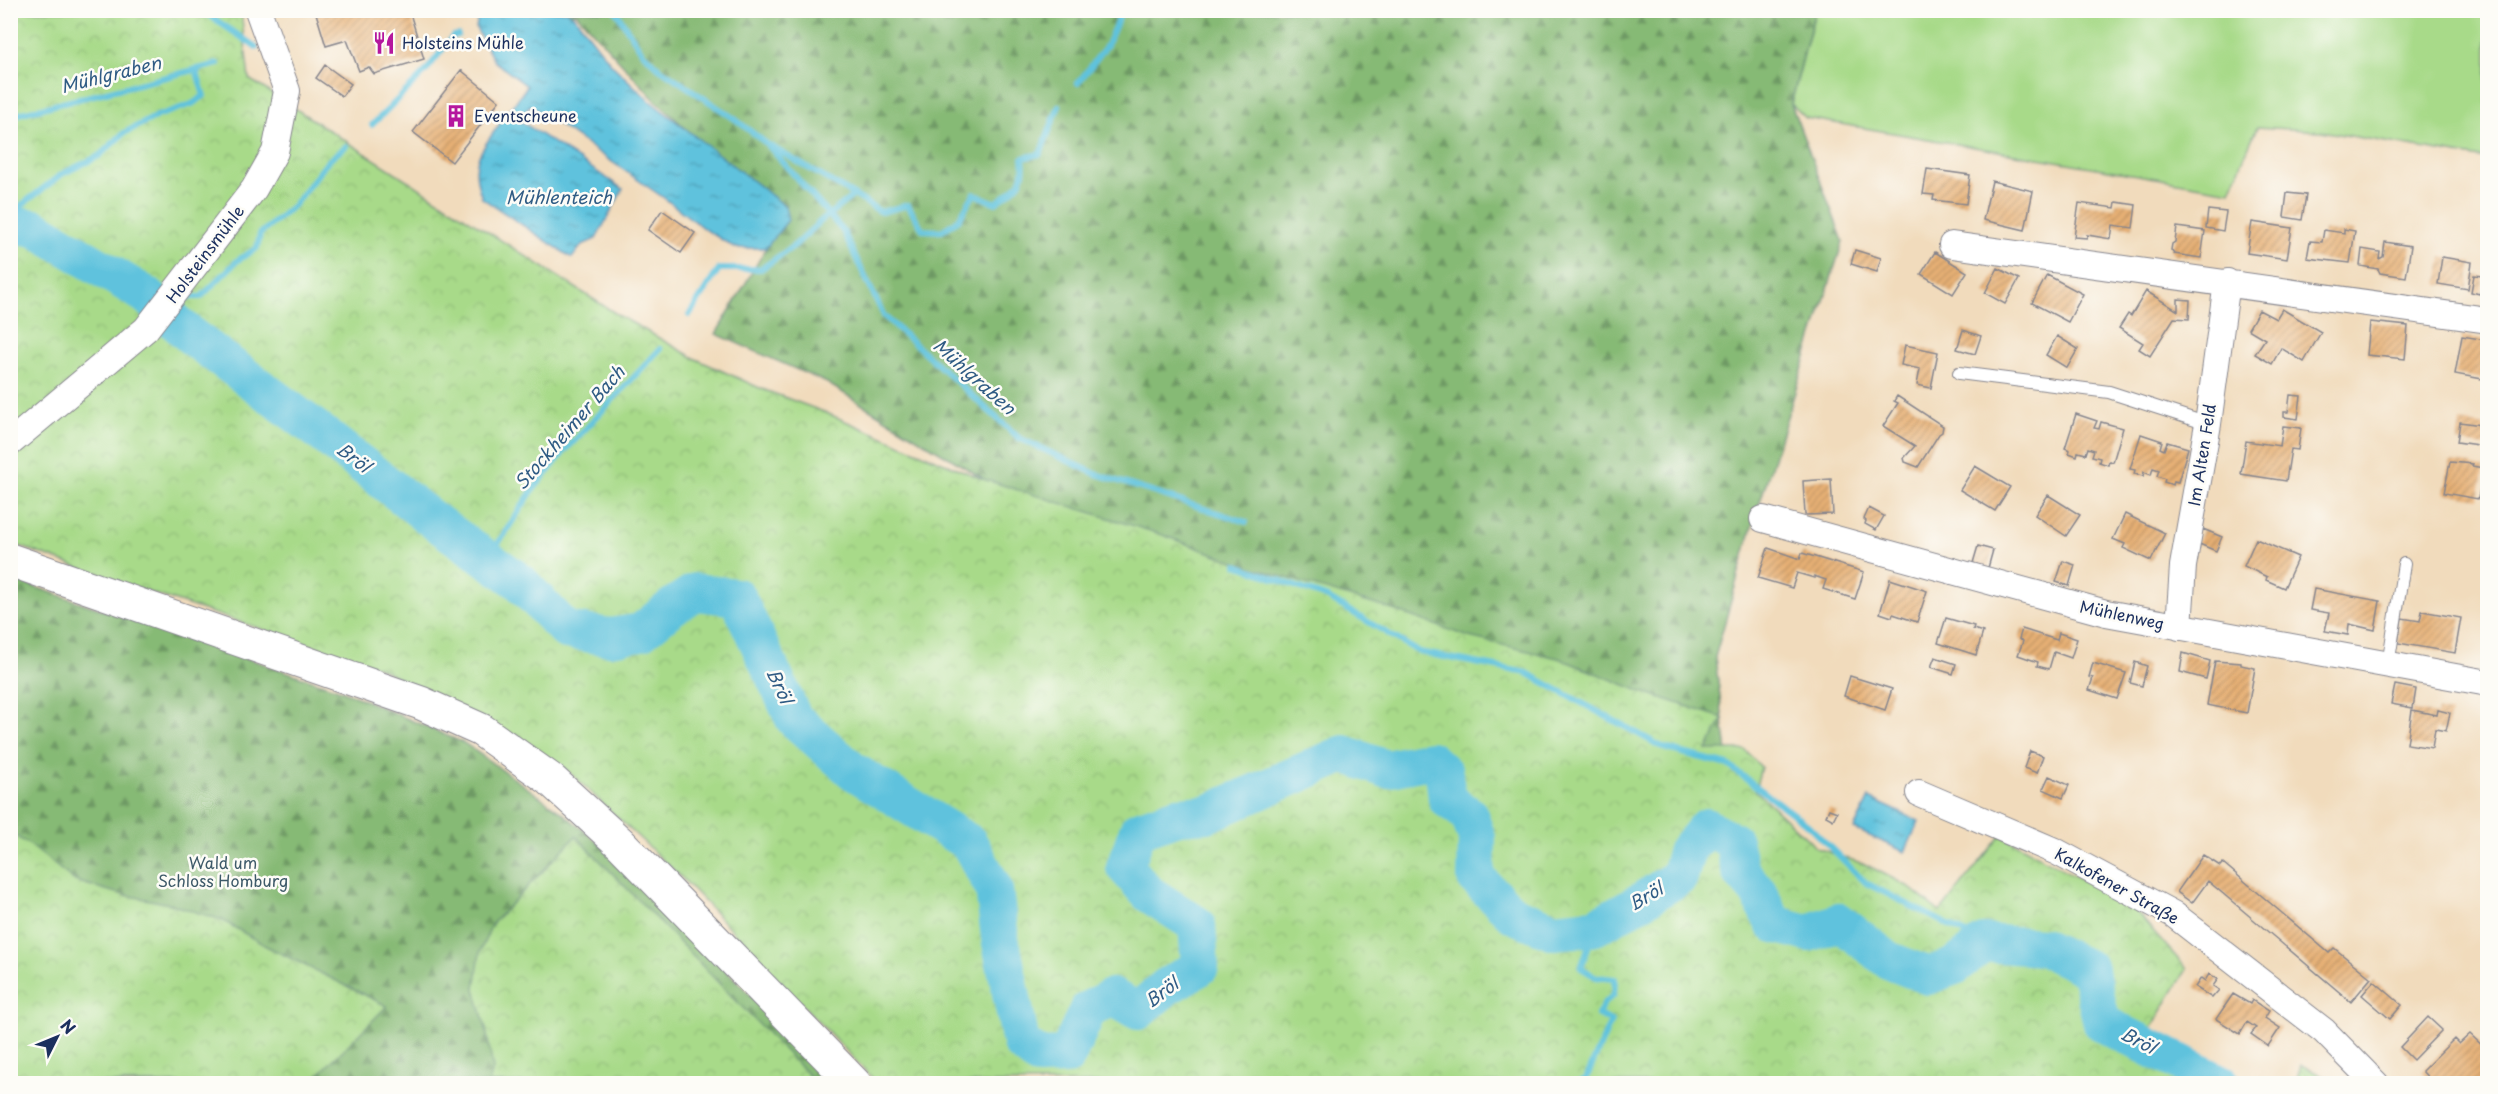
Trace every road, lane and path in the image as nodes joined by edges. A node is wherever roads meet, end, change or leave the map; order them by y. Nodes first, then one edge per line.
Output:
1 (260, 17) edge
2 (1952, 245) dead end
3 (2227, 282) junction
4 (2487, 320) edge
5 (1959, 373) dead end
6 (2208, 424) junction
7 (10, 443) edge
8 (1763, 519) dead end
9 (10, 560) edge
10 (2404, 564) dead end
11 (2179, 627) junction
12 (2388, 665) junction
13 (2487, 683) edge
14 (1919, 793) dead end
15 (855, 1083) edge
16 (2376, 1083) edge

1 - 7 street, Holsteinsmühle
2 - 3 street
3 - 4 street
3 - 6 street, Im Alten Feld
5 - 6 lane
6 - 11 street, Im Alten Feld
8 - 11 street, Mühlenweg
9 - 15 main road
10 - 12 lane
11 - 12 street, Mühlenweg
12 - 13 street, Mühlenweg
14 - 16 street, Kalkofener Straße

